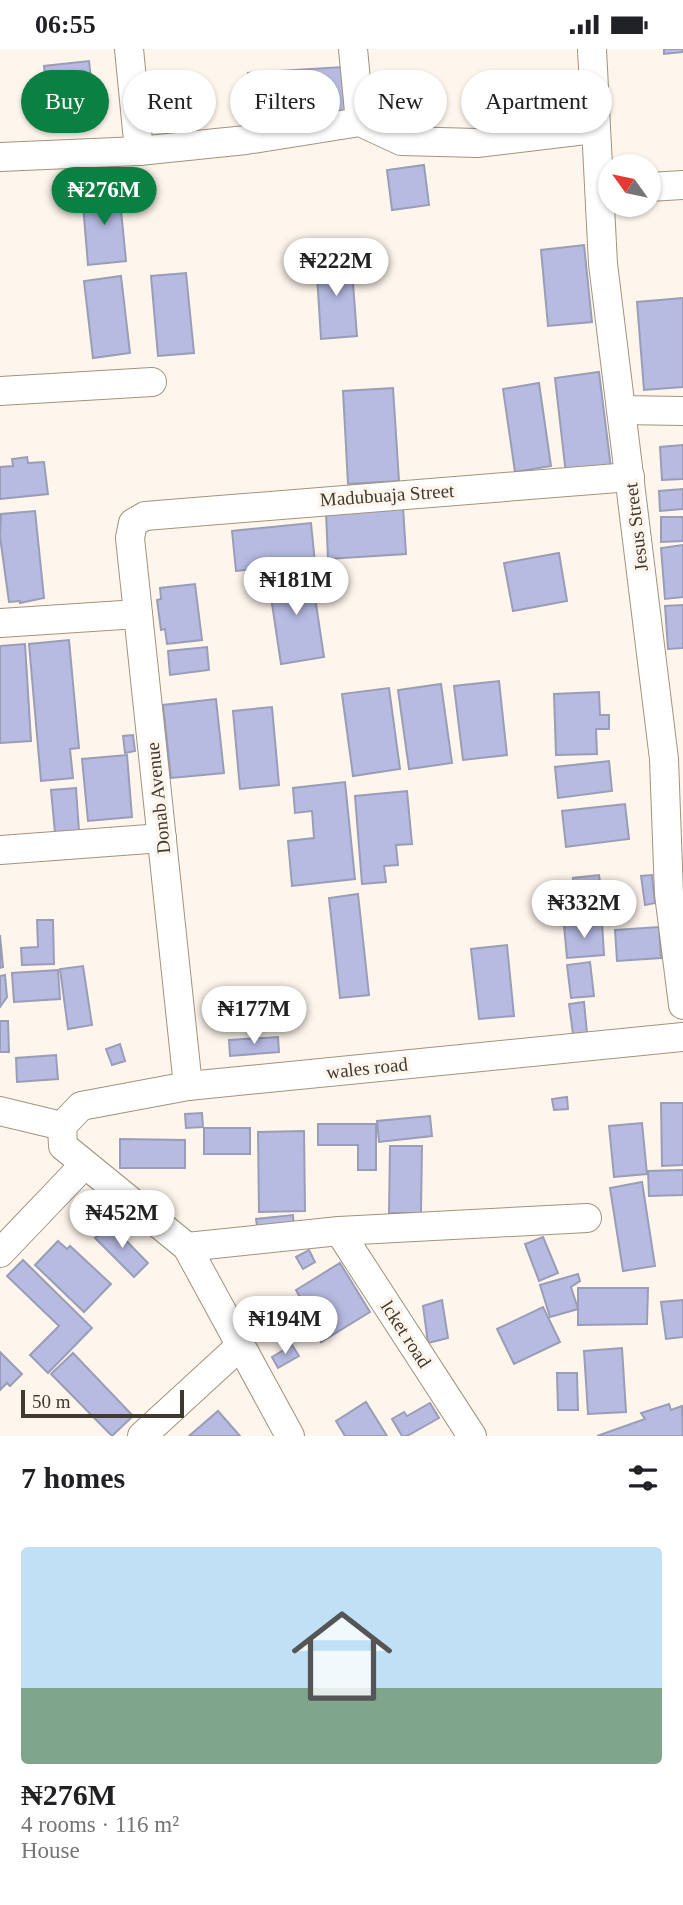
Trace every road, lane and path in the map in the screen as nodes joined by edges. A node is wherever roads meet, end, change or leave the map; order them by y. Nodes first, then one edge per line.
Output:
1 (129, 49) edge
2 (353, 49) edge
3 (592, 49) edge
4 (355, 70) edge
5 (593, 70) edge
6 (354, 123) edge
7 (384, 133) edge
8 (557, 133) edge
9 (595, 133) edge
10 (139, 151) junction
11 (599, 154) edge
12 (0, 157) edge
13 (683, 185) edge
14 (662, 186) edge
15 (605, 217) edge
16 (152, 382) dead end
17 (0, 391) edge
18 (621, 410) junction
19 (683, 411) edge
20 (630, 477) junction
21 (145, 516) joint
22 (138, 614) junction
23 (0, 623) edge
24 (162, 838) junction
25 (0, 850) edge
26 (683, 1005) edge
27 (683, 1037) edge
28 (188, 1086) junction
29 (0, 1094) edge
30 (0, 1111) edge
31 (0, 1125) edge
32 (62, 1126) junction
33 (84, 1165) junction
34 (587, 1218) dead end
35 (339, 1231) junction
36 (187, 1247) junction
37 (0, 1253) edge
38 (240, 1346) junction
39 (142, 1436) edge
40 (290, 1436) edge
41 (472, 1436) edge

1 - 10 street
2 - 4 street
3 - 5 street, Jesus Street
6 - 10 street
7 - 8 street
9 - 11 street, Jesus Street
10 - 12 street
13 - 14 street
15 - 18 street, Jesus Street
16 - 17 street
18 - 19 street
18 - 20 street, Jesus Street
20 - 21 street, Madubuaja Street
20 - 26 street, Jesus Street
21 - 22 street, Donab Avenue
22 - 23 street
22 - 24 street, Donab Avenue
24 - 25 street
24 - 28 street, Donab Avenue
27 - 28 street, wales road
28 - 32 street, wales road
29 - 32 street
30 - 32 street
31 - 32 street
32 - 33 street
33 - 36 street
33 - 37 street
34 - 35 street
35 - 36 street
35 - 41 street, lcket road
36 - 38 street
38 - 39 street
38 - 40 street

